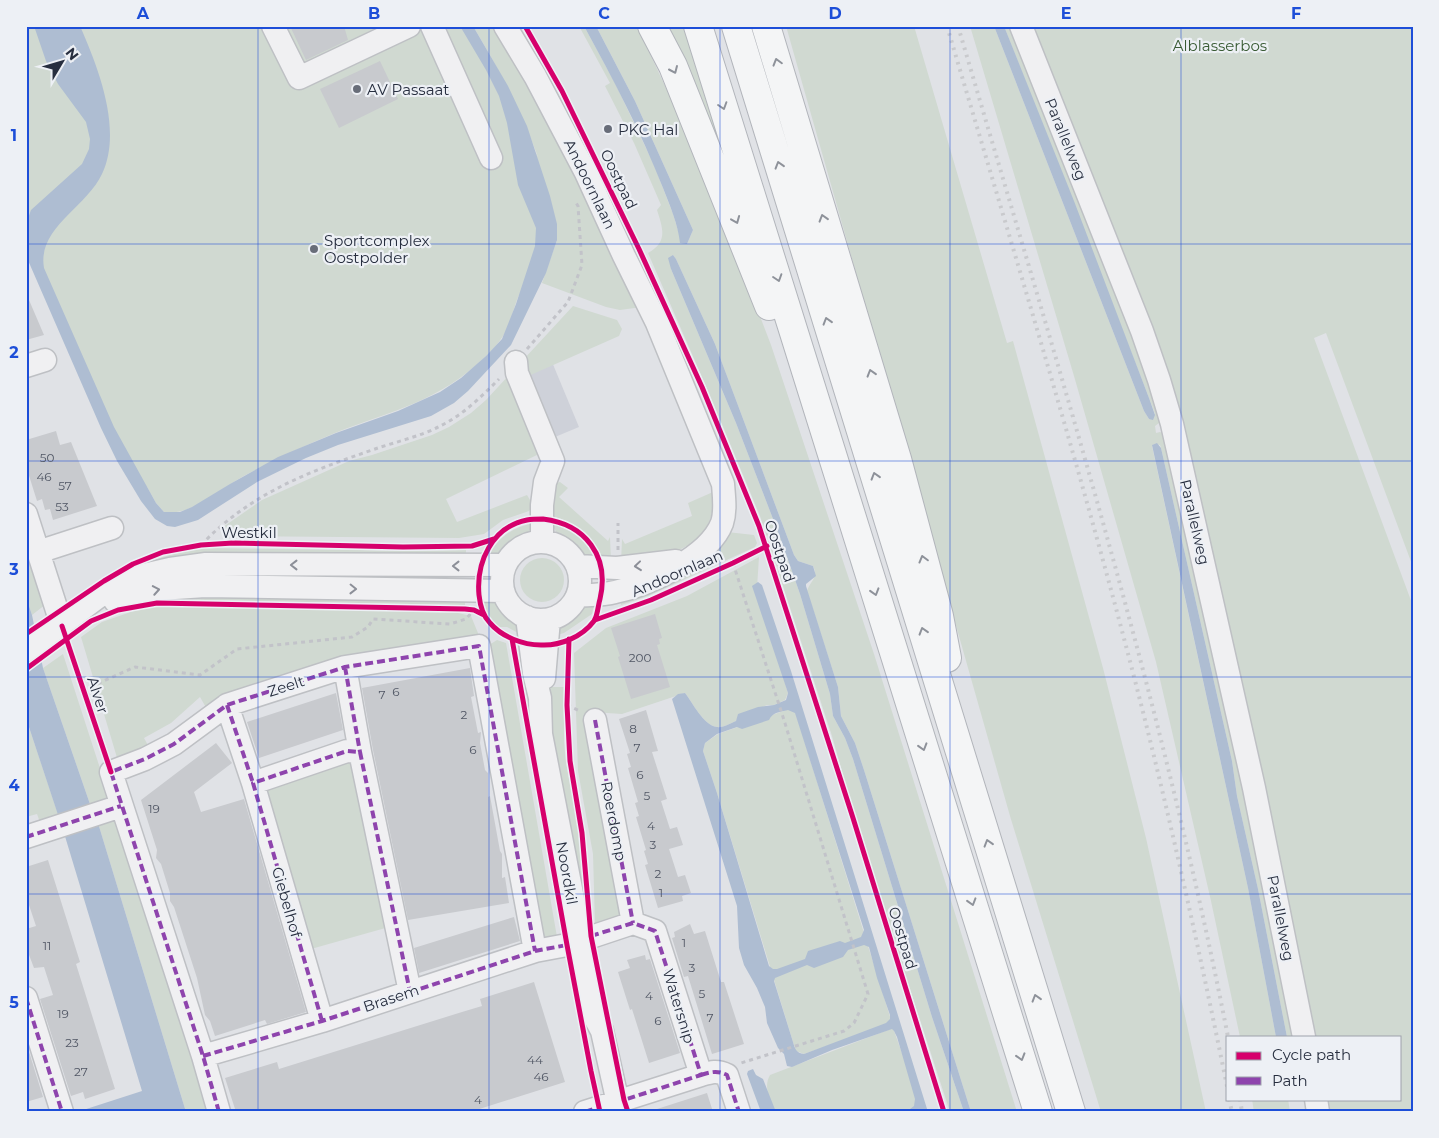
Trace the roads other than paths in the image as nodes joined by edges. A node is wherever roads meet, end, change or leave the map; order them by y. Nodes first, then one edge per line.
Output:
1 (273, 26) edge
2 (410, 26) edge
3 (432, 26) edge
4 (506, 26) edge
5 (652, 26) edge
6 (698, 26) edge
7 (736, 26) edge
8 (766, 26) edge
9 (1021, 26) edge
10 (491, 158) dead end
11 (516, 362) road end
12 (26, 514) edge
13 (112, 528) dead end
14 (542, 542) junction
15 (860, 546) junction
16 (38, 552) junction
17 (687, 560) junction
18 (505, 565) junction
19 (577, 566) junction
20 (503, 591) junction
21 (577, 596) junction
22 (538, 618) junction
23 (55, 631) junction
24 (26, 651) edge
25 (345, 667) junction
26 (227, 705) junction
27 (595, 720) dead end
28 (360, 752) junction
29 (253, 783) junction
30 (973, 795) junction
31 (121, 806) junction
32 (26, 837) edge
33 (633, 923) junction
34 (579, 940) junction
35 (535, 951) junction
36 (410, 992) junction
37 (26, 998) edge
38 (322, 1021) junction
39 (1304, 1036) edge
40 (203, 1056) junction
41 (701, 1075) junction
42 (613, 1108) edge
43 (62, 1112) edge
44 (219, 1112) edge
45 (585, 1112) edge
46 (739, 1112) edge
47 (1038, 1112) edge
48 (1072, 1112) edge

1 - 2 street
3 - 10 street
4 - 17 street, Andoornlaan
5 -> 15 highway
6 -> 15 highway
30 -> 7 highway
30 -> 8 highway
9 - 39 street, Parallelweg
11 - 14 street
12 - 16 street
13 - 16 street
14 - 18 street
14 - 19 street
15 -> 47 highway
16 - 23 street
17 -> 19 street, Andoornlaan
17 - 21 street, Andoornlaan
18 - 20 street
18 -> 23 street
19 - 21 street
20 - 22 street
23 -> 20 street
21 - 22 street
22 - 34 street, Noordkil
23 - 24 street
25 - 26 street, Zeelt
25 - 28 street
25 - 35 street, Zeelt
26 - 29 street, Giebelhof
26 - 31 street, Zeelt
27 - 33 street, Roerdomp
28 - 29 street
28 - 36 street
29 - 38 street, Giebelhof
48 -> 30 highway
31 - 32 street
31 - 40 street
33 - 34 street
33 - 41 street, Watersnip
34 - 35 street, Brasem
34 - 42 street, Noordkil
35 - 36 street, Brasem
36 - 38 street, Brasem
37 - 43 street
38 - 40 street, Brasem
40 - 44 street
41 - 42 street
41 - 46 street
42 - 45 street

